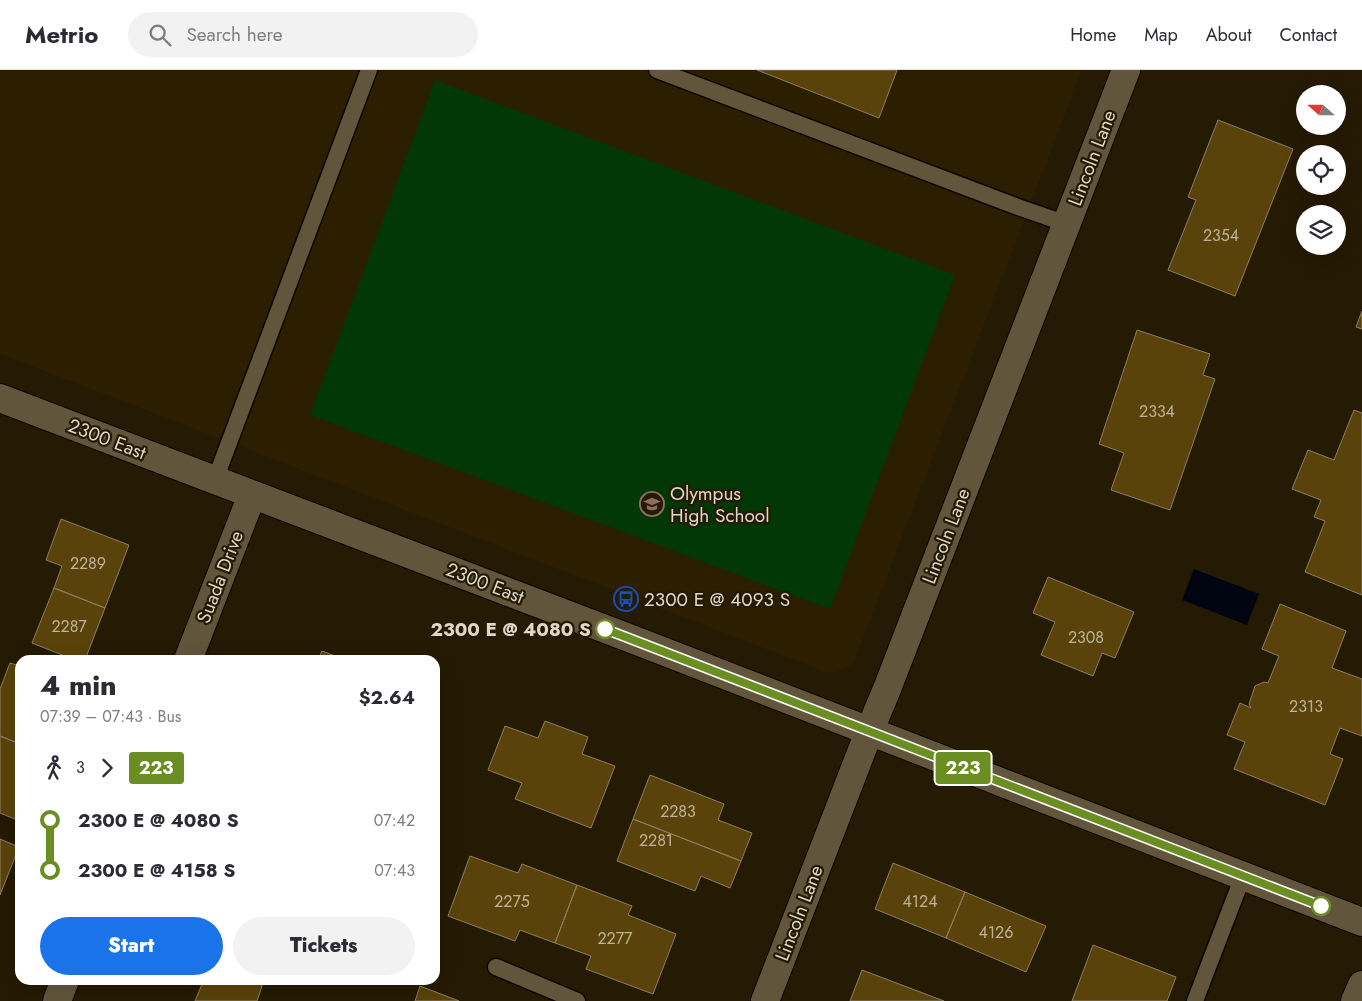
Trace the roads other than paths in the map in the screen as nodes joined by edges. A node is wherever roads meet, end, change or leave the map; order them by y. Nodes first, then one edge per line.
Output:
1 (369, 70) edge
2 (657, 70) edge
3 (1126, 70) edge
4 (1067, 224) junction
5 (0, 398) edge
6 (215, 480) junction
7 (252, 494) junction
8 (190, 655) edge
9 (869, 732) junction
10 (1243, 876) junction
11 (1362, 922) edge
12 (496, 967) dead end
13 (63, 985) edge
14 (1362, 985) edge
15 (57, 1001) edge
16 (577, 1001) edge
17 (765, 1001) edge
18 (1195, 1001) edge
19 (1355, 1001) edge

1 - 6 lane
2 - 4 lane
3 - 4 main road, Lincoln Lane
4 - 9 main road, Lincoln Lane
5 - 6 main road, 2300 East
6 - 7 main road, 2300 East
7 - 8 main road, Suada Drive
7 - 9 main road, 2300 East
9 - 10 main road, 2300 East
9 - 17 main road, Lincoln Lane
10 - 11 main road, 2300 East
10 - 18 lane
12 - 16 lane
13 - 15 main road
14 - 19 main road

